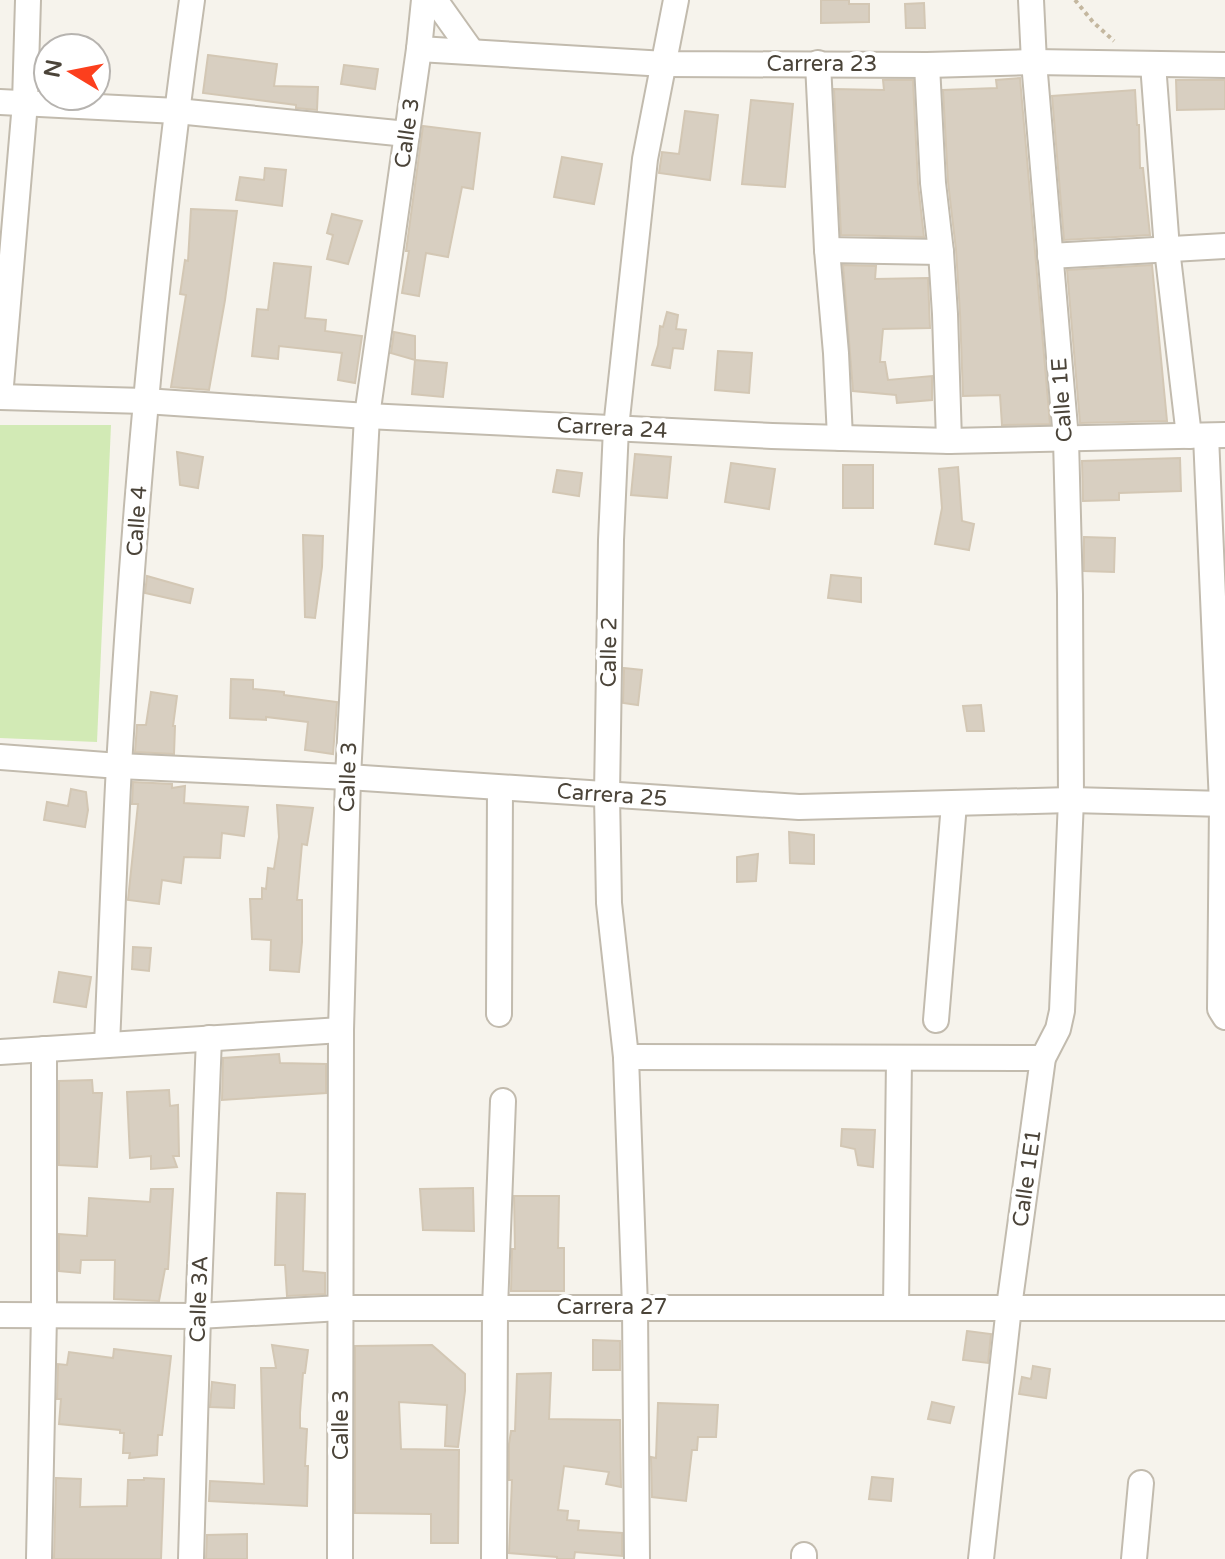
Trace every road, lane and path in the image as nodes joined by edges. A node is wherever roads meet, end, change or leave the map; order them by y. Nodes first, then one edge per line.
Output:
1 (28, 0) edge
2 (192, 0) edge
3 (424, 0) edge
4 (435, 0) edge
5 (676, 0) edge
6 (1031, 0) edge
7 (1075, 0) edge
8 (419, 49) junction
9 (472, 52) junction
10 (1034, 62) junction
11 (818, 63) junction
12 (665, 64) junction
13 (1147, 64) junction
14 (927, 65) junction
15 (1225, 65) edge
16 (0, 102) edge
17 (25, 103) junction
18 (177, 111) junction
19 (407, 134) junction
20 (1225, 246) edge
21 (1167, 249) junction
22 (827, 250) junction
23 (941, 252) junction
24 (1050, 256) junction
25 (0, 397) edge
26 (145, 401) junction
27 (367, 416) junction
28 (616, 428) junction
29 (1207, 436) edge
30 (840, 438) junction
31 (1066, 439) junction
32 (949, 441) junction
33 (0, 757) edge
34 (119, 766) junction
35 (348, 777) junction
36 (500, 788) junction
37 (607, 795) junction
38 (1071, 800) junction
39 (954, 804) junction
40 (1224, 804) edge
41 (499, 1014) dead end
42 (1225, 1017) edge
43 (936, 1020) dead end
44 (341, 1030) junction
45 (209, 1038) junction
46 (107, 1045) junction
47 (44, 1049) junction
48 (0, 1052) edge
49 (626, 1057) junction
50 (1043, 1058) junction
51 (899, 1059) junction
52 (503, 1101) dead end
53 (635, 1307) junction
54 (1009, 1307) junction
55 (341, 1308) junction
56 (495, 1308) junction
57 (896, 1308) junction
58 (1225, 1308) edge
59 (0, 1315) edge
60 (44, 1315) junction
61 (198, 1316) junction
62 (1141, 1483) dead end
63 (39, 1559) edge
64 (191, 1559) edge
65 (340, 1559) edge
66 (494, 1559) edge
67 (637, 1559) edge
68 (981, 1559) edge
69 (1134, 1559) edge

1 - 17 street
2 - 18 street, Calle 4
3 - 8 street, Calle 3
4 - 9 street
5 - 12 street, Calle 2
6 - 10 street, Calle 1E
7 - 13 path
8 - 9 street, Carrera 23
8 - 19 street, Calle 3
9 - 12 street, Carrera 23
10 - 13 street, Carrera 23
10 - 14 street, Carrera 23
10 - 24 street, Calle 1E
11 - 12 street, Carrera 23
11 - 14 street, Carrera 23
11 - 22 street
12 - 28 street, Calle 2
13 - 15 street, Carrera 23
13 - 21 street
14 - 23 street
16 - 17 street
17 - 18 street
17 - 25 street
18 - 19 street
18 - 26 street, Calle 4
19 - 27 street, Calle 3
20 - 21 street
21 - 24 street
21 - 29 street
22 - 23 street
22 - 30 street
23 - 32 street
24 - 31 street, Calle 1E
25 - 26 street, Carrera 24
26 - 27 street, Carrera 24
26 - 34 street, Calle 4
27 - 28 street, Carrera 24
27 - 35 street, Calle 3
28 - 30 street, Carrera 24
28 - 37 street, Calle 2
29 - 31 street, Carrera 24
29 - 40 street
30 - 32 street, Carrera 24
31 - 32 street, Carrera 24
31 - 38 street, Calle 1E
33 - 34 street, Carrera 25
34 - 35 street, Carrera 25
34 - 46 street, Calle 4
35 - 36 street, Carrera 25
35 - 44 street, Calle 3
36 - 37 street, Carrera 25
36 - 41 street
37 - 39 street, Carrera 25
37 - 49 street, Calle 2
38 - 39 street, Carrera 25
38 - 40 street, Carrera 25
38 - 50 street, Calle 1E1
39 - 43 street
40 - 42 street
44 - 45 street
44 - 55 street, Calle 3
45 - 46 street
45 - 61 street, Calle 3A
46 - 47 street
47 - 48 street
47 - 60 street
49 - 51 street
49 - 53 street, Calle 2
50 - 51 street
50 - 54 street, Calle 1E1
51 - 57 street
52 - 56 street
53 - 56 street, Carrera 27
53 - 57 street, Carrera 27
53 - 67 street, Calle 2
54 - 57 street, Carrera 27
54 - 58 street, Carrera 27
54 - 68 street, Calle 1E1
55 - 56 street, Carrera 27
55 - 61 street, Carrera 27
55 - 65 street, Calle 3
56 - 66 street
59 - 60 street, Carrera 27
60 - 61 street, Carrera 27
60 - 63 street
61 - 64 street, Calle 3A
62 - 69 street

